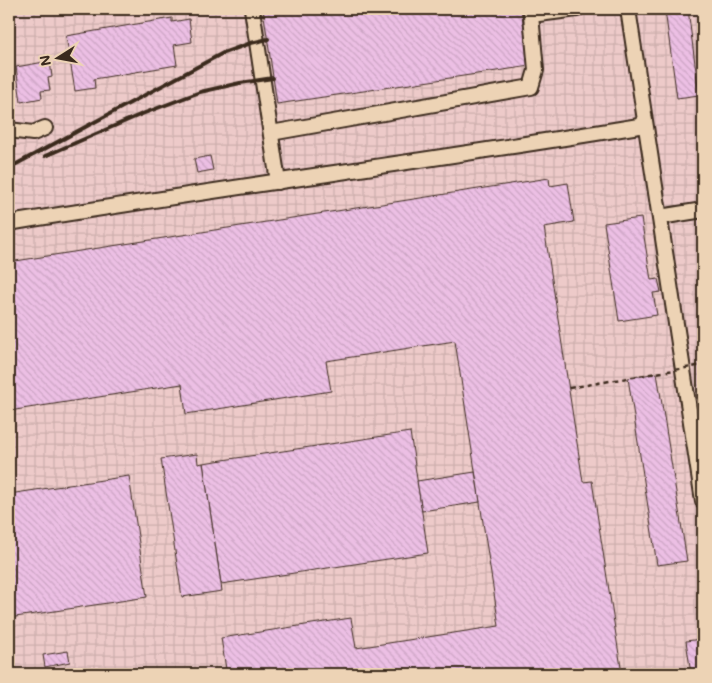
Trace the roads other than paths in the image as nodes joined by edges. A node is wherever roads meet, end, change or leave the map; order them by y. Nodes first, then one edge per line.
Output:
1 (252, 9) edge
2 (577, 9) edge
3 (628, 9) edge
4 (646, 125) junction
5 (45, 128) dead end
6 (9, 130) edge
7 (271, 133) junction
8 (278, 182) junction
9 (703, 210) edge
10 (660, 217) junction
11 (9, 223) edge
12 (703, 501) edge

1 - 7 lane
2 - 7 lane
3 - 4 lane
4 - 8 lane
4 - 10 lane
5 - 6 lane
7 - 8 lane
8 - 11 lane
9 - 10 lane
10 - 12 lane

